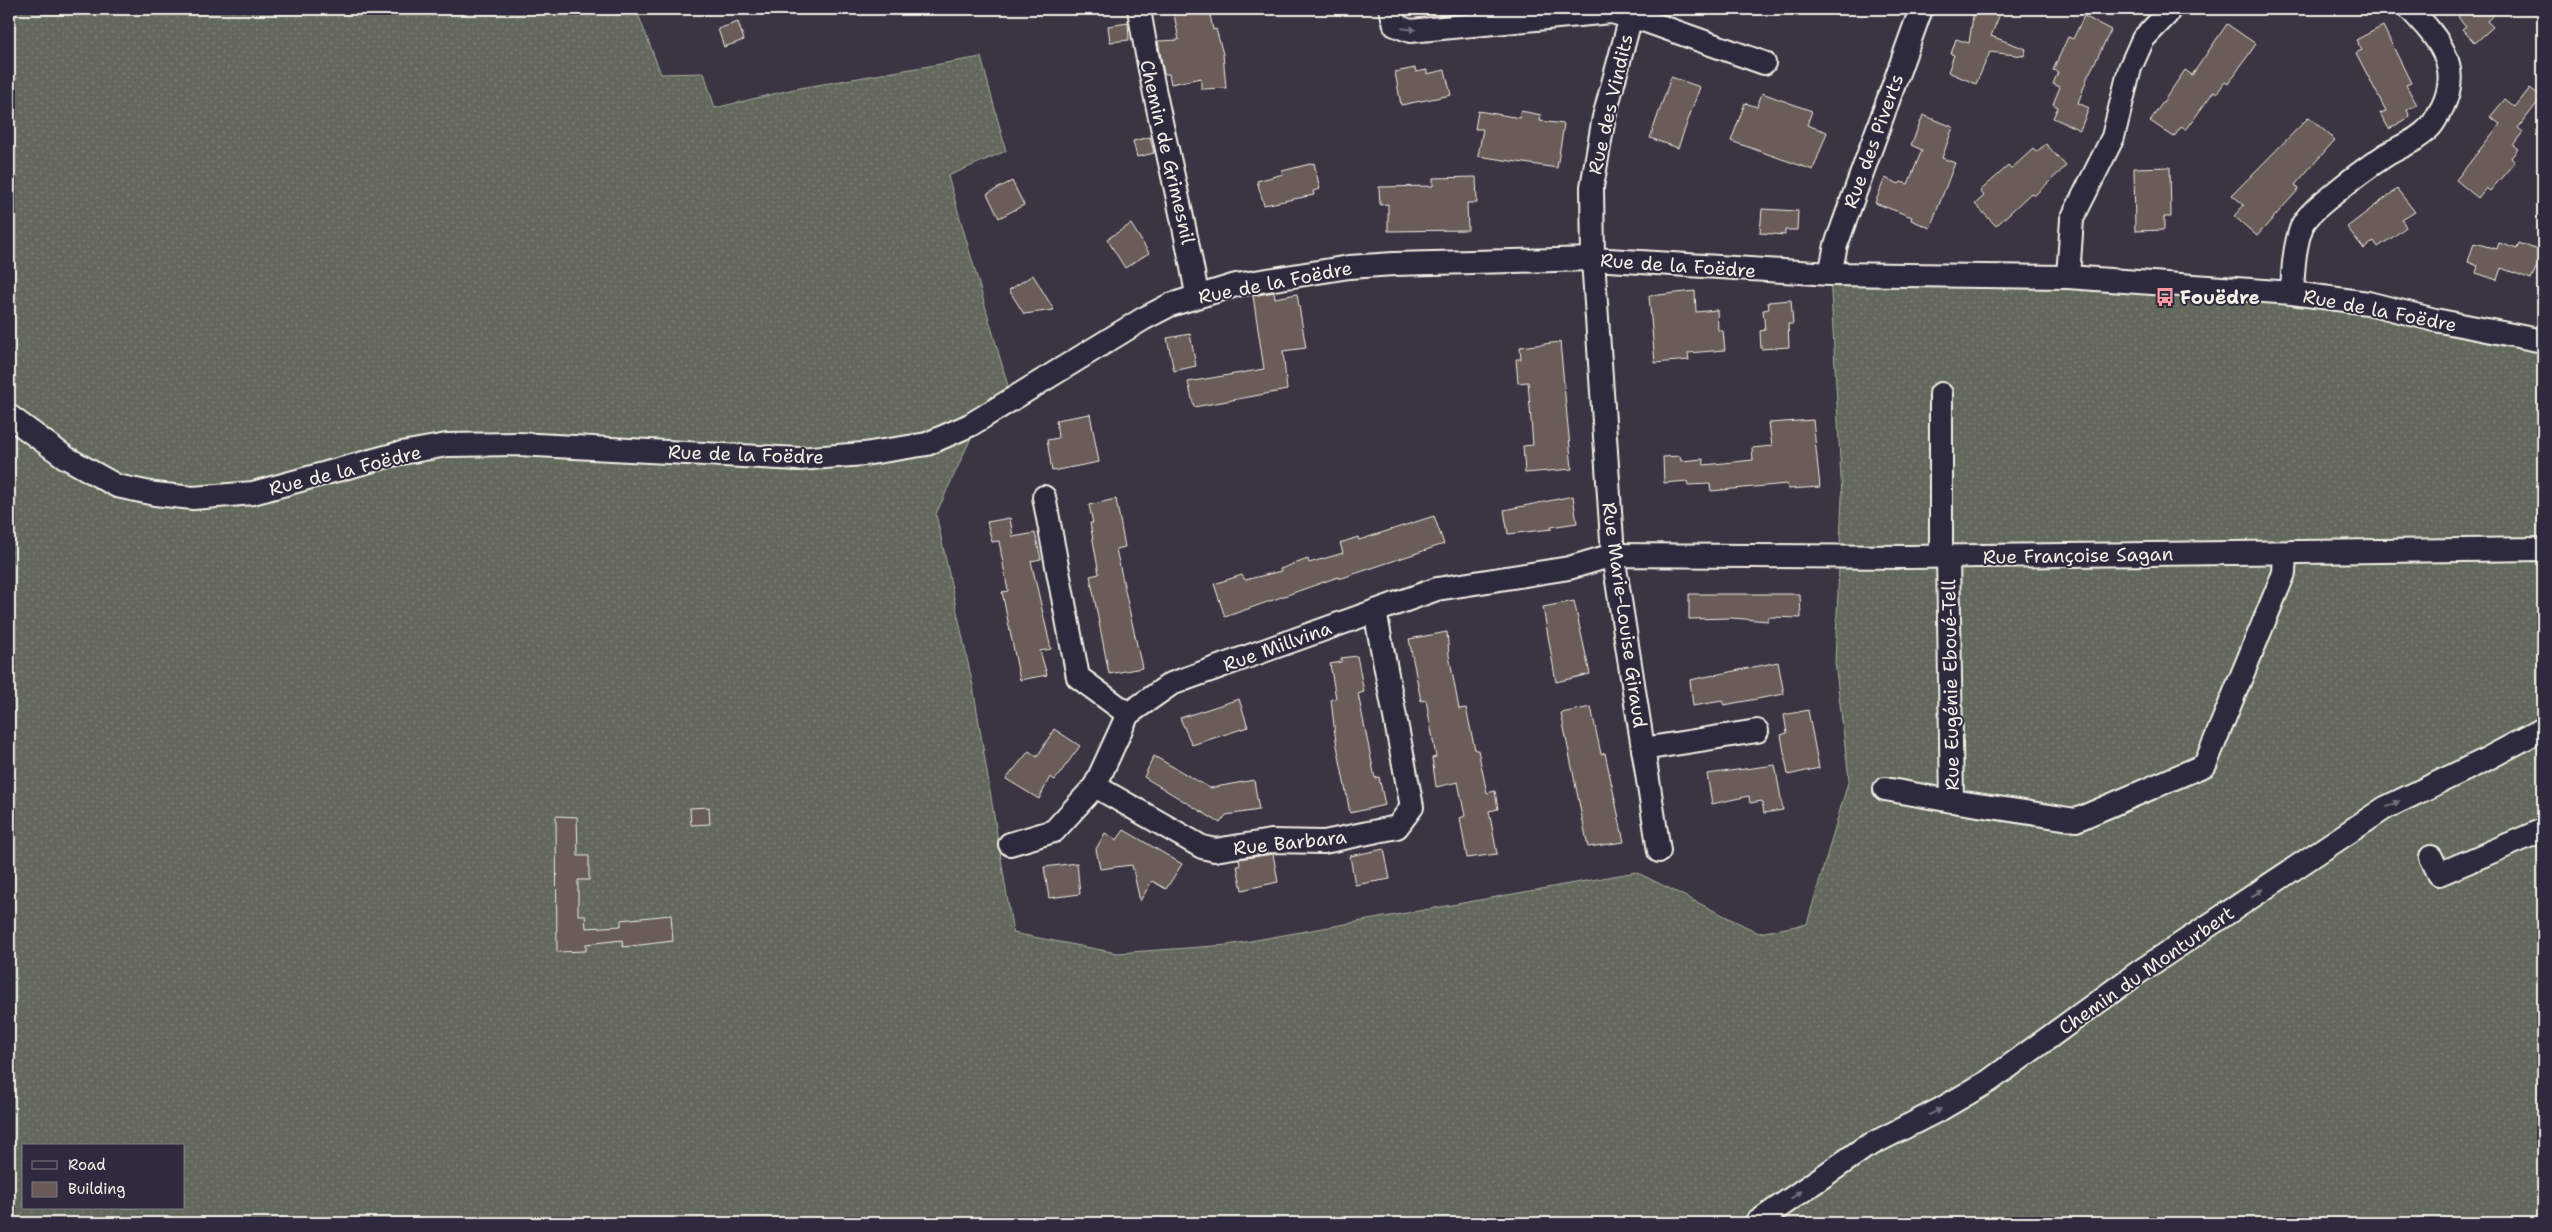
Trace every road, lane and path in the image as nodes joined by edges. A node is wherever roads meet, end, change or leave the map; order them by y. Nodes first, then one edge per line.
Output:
1 (1139, 9) edge
2 (1391, 9) edge
3 (1921, 9) edge
4 (2410, 9) edge
5 (1631, 13) edge
6 (2167, 14) dead end
7 (1764, 63) dead end
8 (1593, 259) junction
9 (1830, 274) junction
10 (2068, 277) junction
11 (2292, 293) junction
12 (1197, 295) junction
13 (2543, 341) edge
14 (1940, 394) dead end
15 (9, 416) edge
16 (1044, 497) dead end
17 (2543, 549) edge
18 (2285, 553) junction
19 (1614, 555) junction
20 (1944, 556) junction
21 (1375, 611) junction
22 (1128, 714) junction
23 (2543, 729) edge
24 (1757, 731) dead end
25 (1643, 749) junction
26 (1095, 786) junction
27 (1885, 789) dead end
28 (1952, 801) junction
29 (2543, 830) edge
30 (1010, 844) dead end
31 (1659, 851) dead end
32 (2431, 857) dead end
33 (1756, 1223) edge

1 - 12 street, Chemin de Grimesnil
2 -> 5 street
3 - 9 street, Rue des Piverts
4 - 11 street
5 - 7 street
5 - 8 street, Rue des Vindits
6 - 10 street
8 - 9 street, Rue de la Foëdre
8 - 12 street, Rue de la Foëdre
8 - 19 street, Rue Marie-Louise Giraud
9 - 10 street, Rue de la Foëdre
10 - 11 street, Rue de la Foëdre
11 - 13 street, Rue de la Foëdre
12 - 15 street, Rue de la Foëdre
14 - 20 street, Rue Eugénie Eboué-Tell
16 - 22 street
17 - 18 street, Rue Françoise Sagan
18 - 20 street, Rue Françoise Sagan
18 - 28 street, Rue Eugénie Eboué-Tell
19 - 20 street, Rue Françoise Sagan
19 - 21 street, Rue Millvina
19 - 25 street, Rue Marie-Louise Giraud
20 - 28 street, Rue Eugénie Eboué-Tell
21 - 22 street, Rue Millvina
21 - 26 street, Rue Barbara
22 - 26 street
33 -> 23 street, Chemin du Monturbert
24 - 25 street
25 - 31 street, Rue Marie-Louise Giraud
26 - 30 street
27 - 28 street
29 - 32 street

